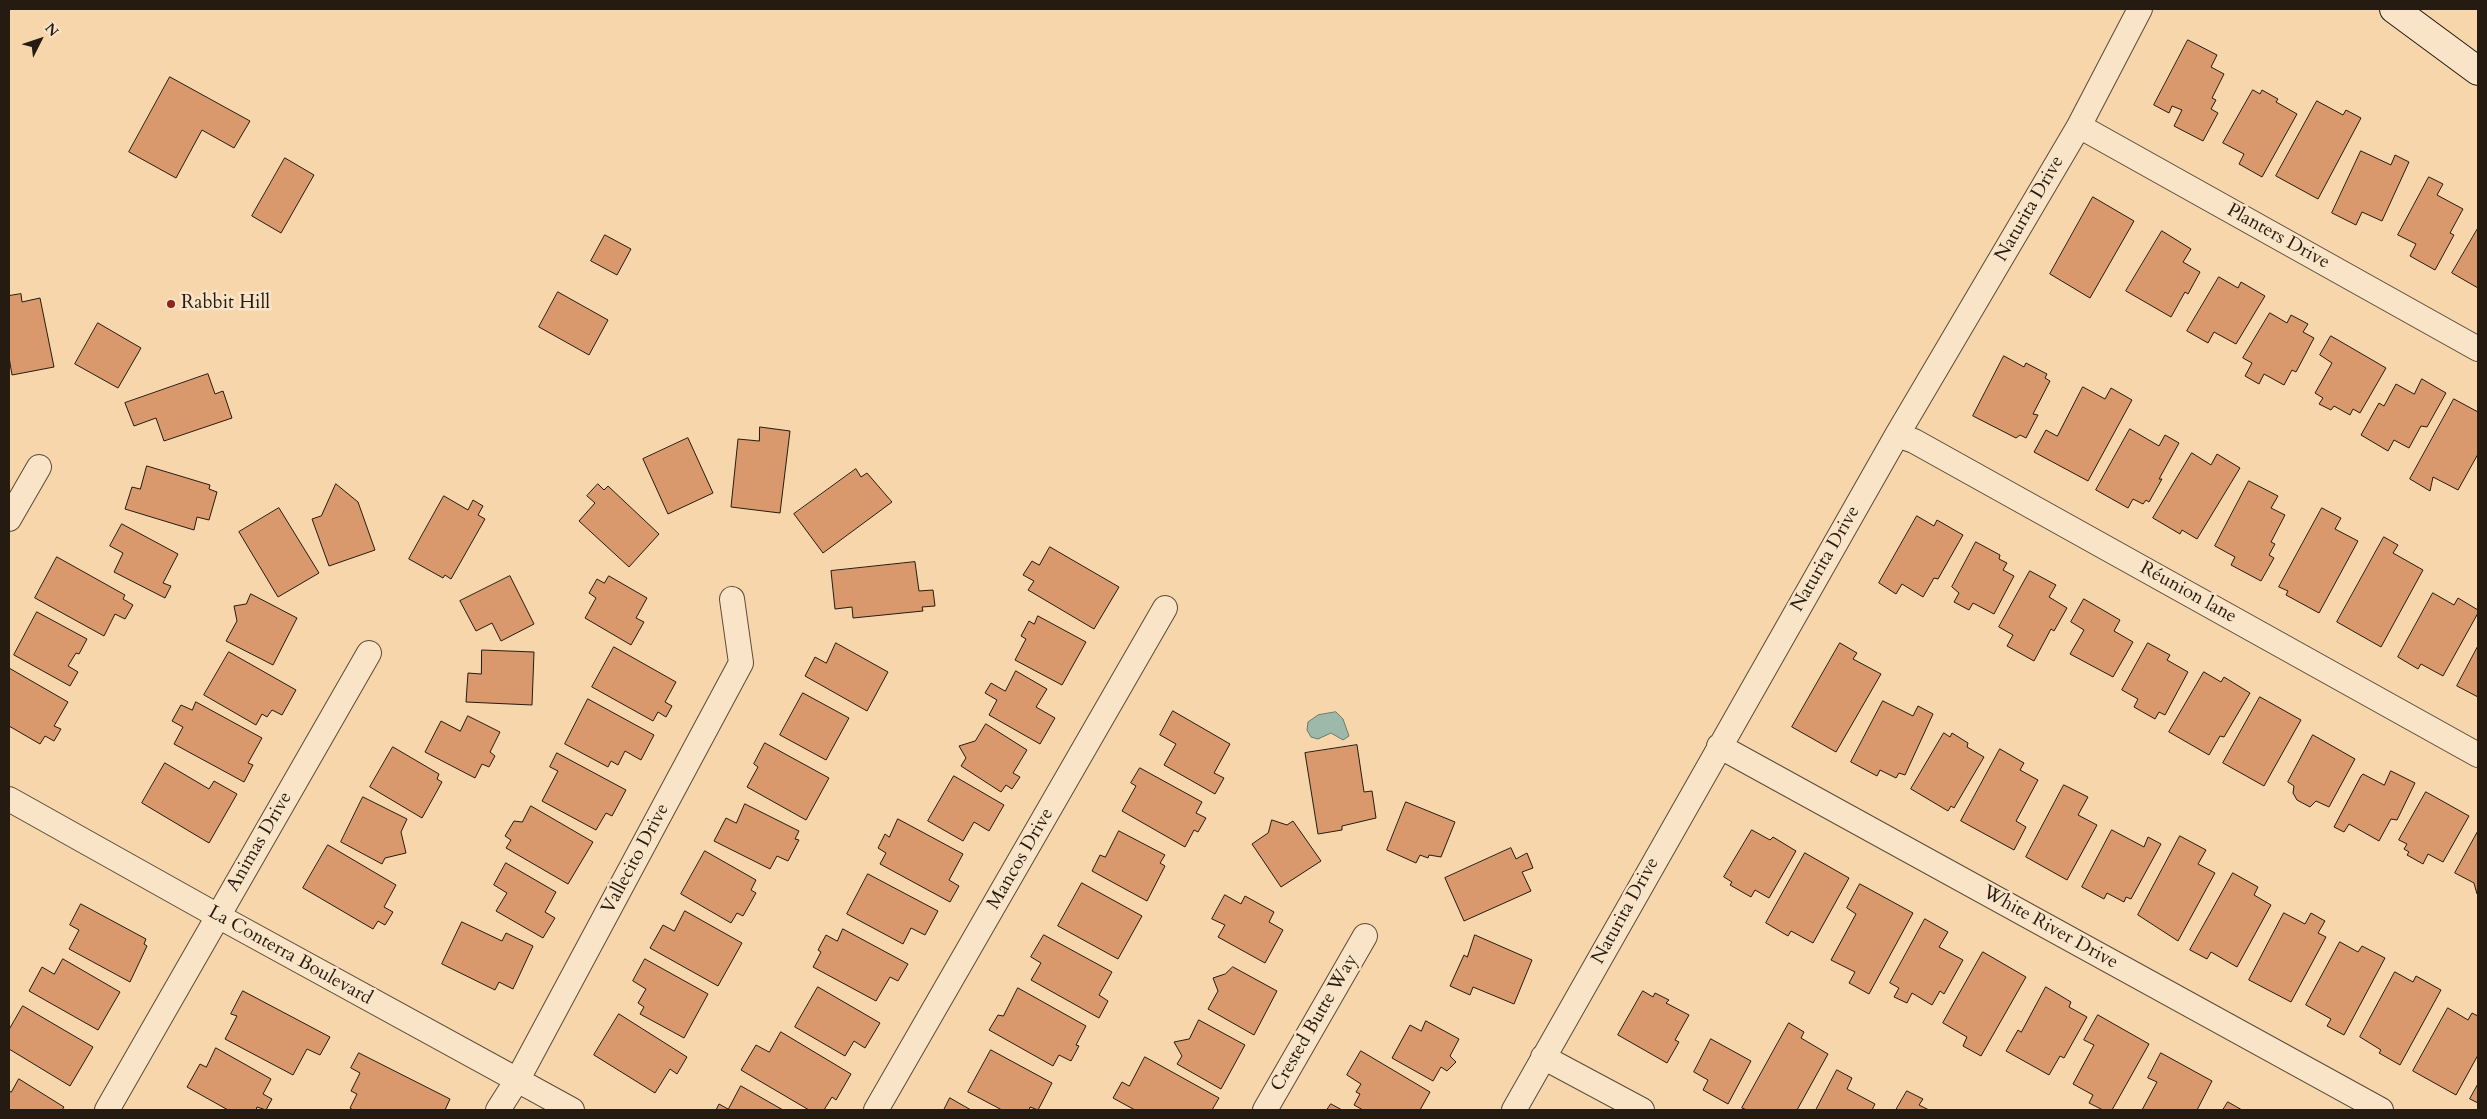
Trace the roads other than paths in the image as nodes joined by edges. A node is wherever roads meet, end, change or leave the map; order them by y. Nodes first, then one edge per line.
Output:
1 (2140, 9) edge
2 (2394, 9) edge
3 (2478, 71) edge
4 (2079, 126) junction
5 (2478, 349) edge
6 (1897, 435) junction
7 (39, 467) dead end
8 (9, 520) edge
9 (732, 599) dead end
10 (1165, 608) dead end
11 (369, 652) dead end
12 (1719, 746) junction
13 (2478, 754) edge
14 (9, 798) edge
15 (218, 916) junction
16 (1365, 936) dead end
17 (1543, 1057) junction
18 (517, 1080) junction
19 (107, 1110) edge
20 (498, 1110) edge
21 (572, 1110) edge
22 (876, 1110) edge
23 (1265, 1110) edge
24 (1514, 1110) edge
25 (1642, 1110) edge
26 (2381, 1110) edge

1 - 4 street, Naturita Drive
2 - 3 street
4 - 5 street, Planters Drive
4 - 6 street, Naturita Drive
6 - 12 street, Naturita Drive
6 - 13 street, Réunion lane
7 - 8 street
9 - 18 street, Vallecito Drive
10 - 22 street, Mancos Drive
11 - 15 street, Animas Drive
12 - 17 street, Naturita Drive
12 - 26 street, White River Drive
14 - 15 street, La Conterra Boulevard
15 - 18 street, La Conterra Boulevard
15 - 19 street, Animas Drive
16 - 23 street, Crested Butte Way
17 - 24 street, Naturita Drive
17 - 25 street
18 - 20 street, Vallecito Drive
18 - 21 street, La Conterra Boulevard

